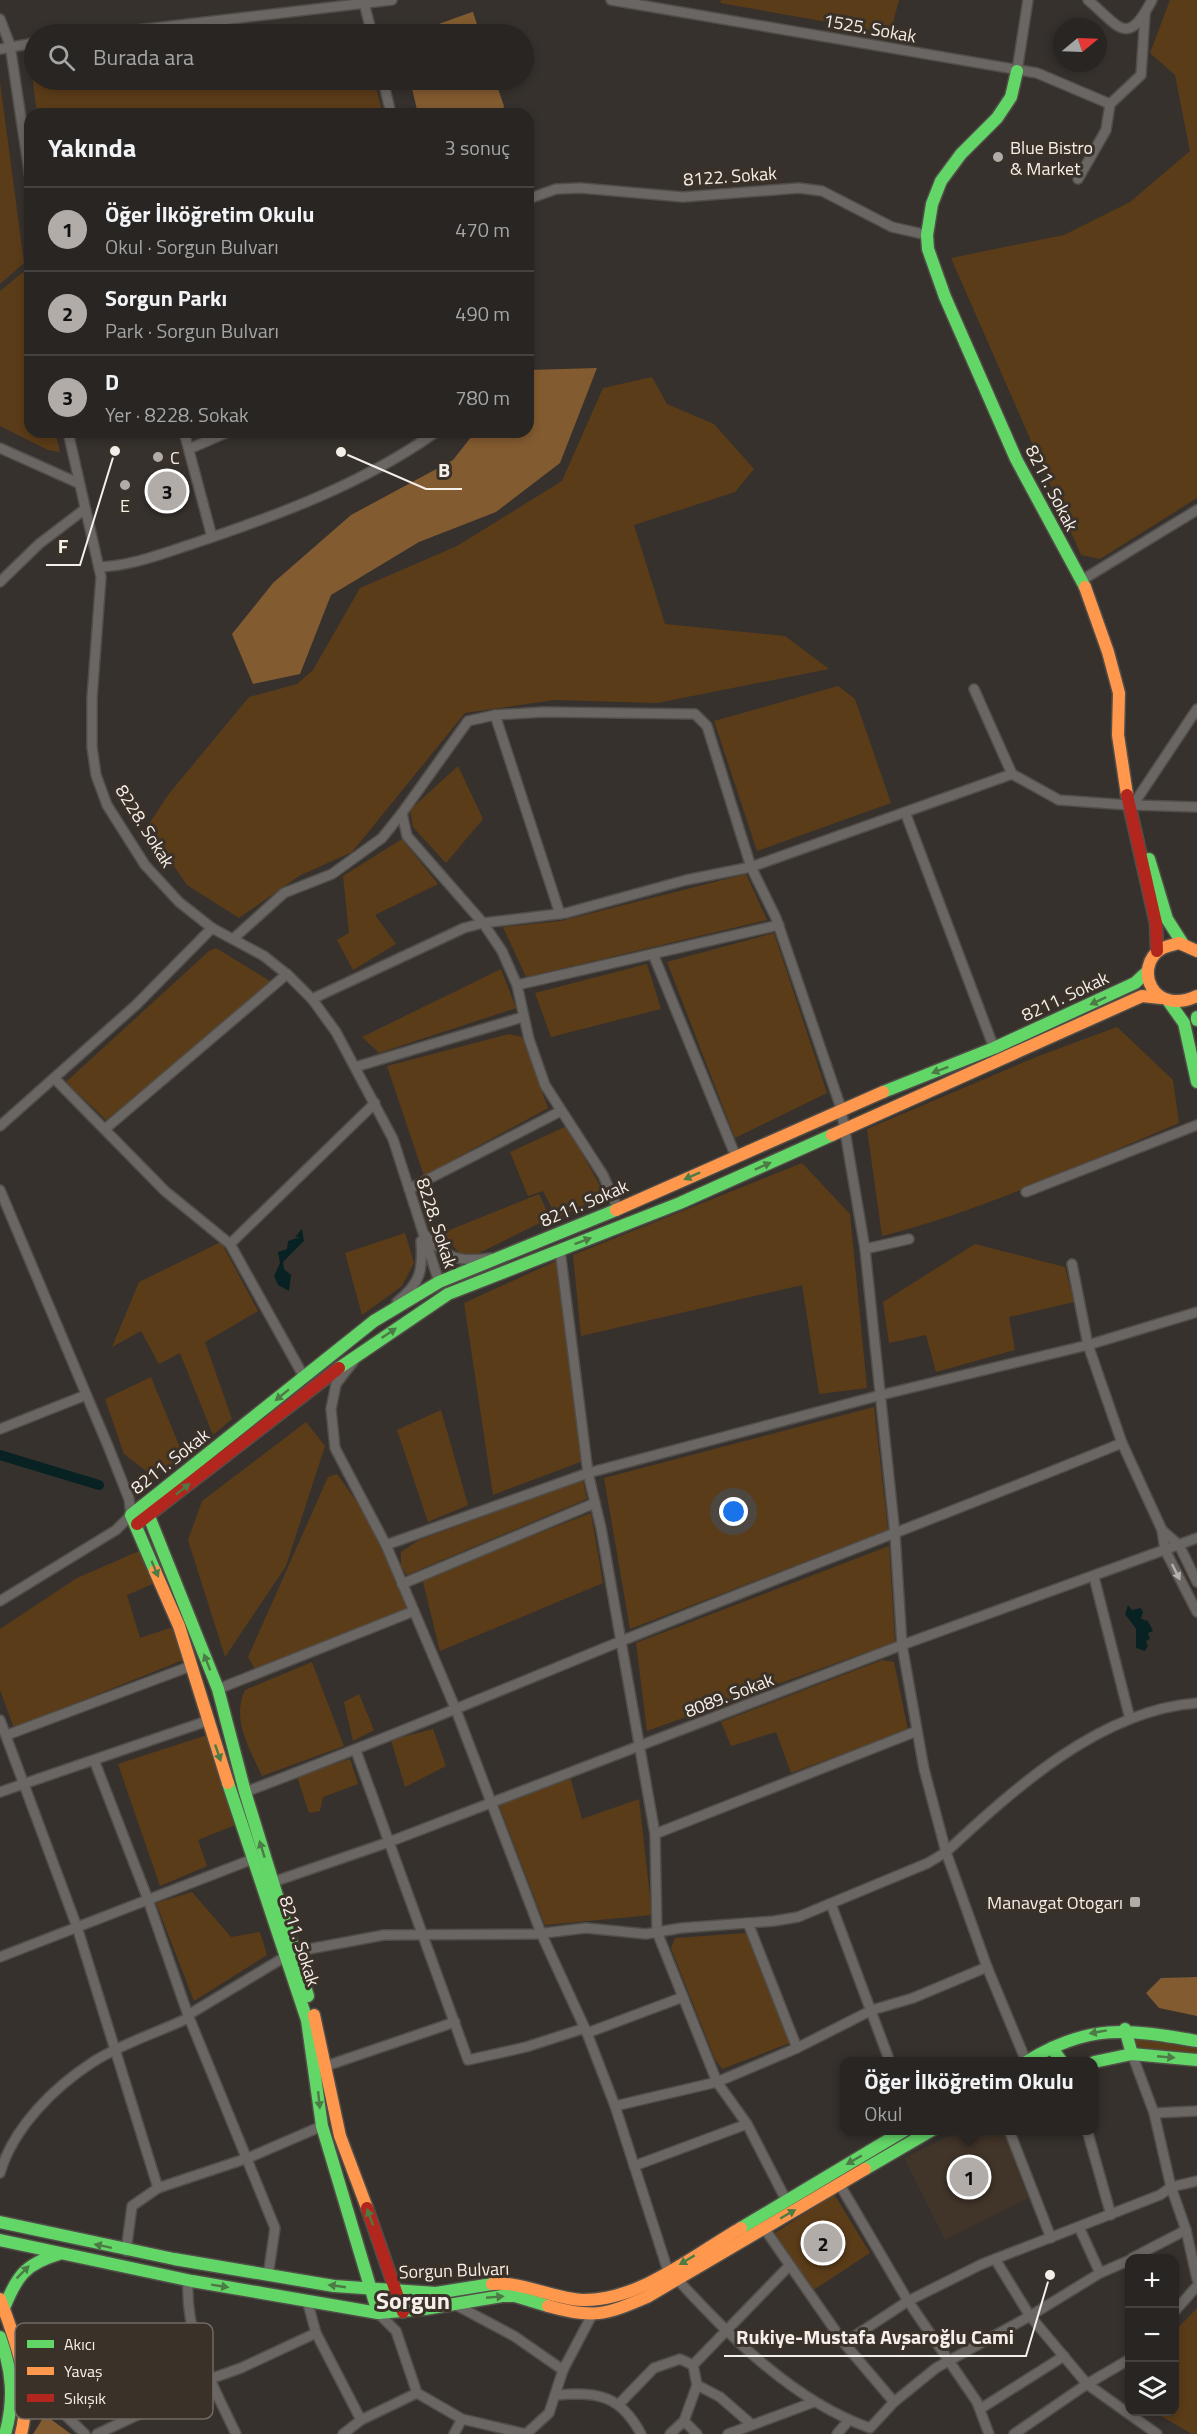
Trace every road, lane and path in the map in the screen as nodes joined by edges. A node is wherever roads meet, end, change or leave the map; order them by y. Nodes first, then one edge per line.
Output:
1 (392, 0) edge
2 (611, 0) edge
3 (1028, 0) edge
4 (1088, 0) edge
5 (1152, 0) edge
6 (364, 3) junction
7 (1145, 14) junction
8 (0, 19) edge
9 (187, 24) edge
10 (369, 24) edge
11 (24, 44) edge
12 (10, 45) junction
13 (0, 49) edge
14 (1017, 71) junction
15 (386, 90) edge
16 (1110, 104) junction
17 (390, 108) edge
18 (24, 138) edge
19 (1078, 179) dead end
20 (534, 197) edge
21 (927, 235) junction
22 (69, 438) edge
23 (186, 438) edge
24 (214, 438) edge
25 (427, 438) edge
26 (0, 448) edge
27 (189, 449) junction
28 (78, 483) junction
29 (85, 509) junction
30 (1197, 510) edge
31 (212, 537) junction
32 (99, 567) junction
33 (1082, 580) junction
34 (0, 582) edge
35 (974, 689) dead end
36 (1197, 709) edge
37 (495, 715) junction
38 (1012, 774) junction
39 (1130, 805) junction
40 (1197, 807) edge
41 (905, 812) junction
42 (402, 813) junction
43 (750, 867) junction
44 (560, 914) junction
45 (483, 923) junction
46 (779, 925) junction
47 (212, 928) junction
48 (233, 939) junction
49 (1183, 944) junction
50 (1196, 950) edge
51 (1157, 951) junction
52 (653, 954) junction
53 (1148, 971) junction
54 (287, 974) junction
55 (517, 985) junction
56 (1197, 996) edge
57 (312, 999) junction
58 (1165, 1000) junction
59 (523, 1017) junction
60 (994, 1048) junction
61 (356, 1067) junction
62 (54, 1078) junction
63 (1197, 1082) edge
64 (375, 1103) junction
65 (841, 1108) junction
66 (561, 1111) junction
67 (1197, 1125) edge
68 (0, 1126) edge
69 (105, 1130) junction
70 (846, 1131) junction
71 (736, 1157) junction
72 (408, 1189) junction
73 (0, 1190) edge
74 (1026, 1192) dead end
75 (618, 1209) junction
76 (421, 1230) junction
77 (909, 1239) dead end
78 (230, 1244) junction
79 (865, 1248) junction
80 (560, 1250) junction
81 (504, 1255) junction
82 (1072, 1264) dead end
83 (439, 1282) junction
84 (1197, 1312) edge
85 (374, 1321) junction
86 (1088, 1345) junction
87 (358, 1354) junction
88 (304, 1377) junction
89 (86, 1395) junction
90 (881, 1395) junction
91 (0, 1429) edge
92 (1122, 1443) junction
93 (588, 1473) junction
94 (129, 1499) junction
95 (595, 1503) junction
96 (147, 1509) junction
97 (134, 1520) junction
98 (1162, 1530) junction
99 (895, 1535) junction
100 (1197, 1538) edge
101 (386, 1545) junction
102 (1179, 1545) junction
103 (1165, 1550) junction
104 (1094, 1577) junction
105 (1197, 1582) edge
106 (402, 1584) junction
107 (0, 1601) edge
108 (414, 1611) junction
109 (1197, 1612) edge
110 (620, 1642) junction
111 (902, 1646) junction
112 (191, 1666) junction
113 (218, 1689) junction
114 (1197, 1703) edge
115 (456, 1710) junction
116 (1130, 1719) junction
117 (0, 1720) edge
118 (207, 1721) junction
119 (917, 1731) junction
120 (6, 1735) junction
121 (639, 1747) junction
122 (356, 1751) junction
123 (94, 1760) junction
124 (24, 1784) junction
125 (0, 1792) edge
126 (245, 1792) junction
127 (491, 1803) junction
128 (655, 1834) junction
129 (389, 1842) junction
130 (946, 1852) junction
131 (253, 1859) junction
132 (273, 1882) junction
133 (147, 1898) junction
134 (831, 1904) junction
135 (748, 1923) junction
136 (77, 1927) junction
137 (657, 1932) junction
138 (424, 1933) junction
139 (541, 1933) junction
140 (289, 1954) junction
141 (0, 1957) edge
142 (987, 1967) junction
143 (683, 1996) junction
144 (872, 2010) junction
145 (188, 2015) junction
146 (455, 2022) junction
147 (1125, 2029) junction
148 (586, 2030) junction
149 (1197, 2041) edge
150 (797, 2048) junction
151 (1052, 2048) junction
152 (116, 2050) junction
153 (1132, 2054) junction
154 (889, 2057) edge
155 (1024, 2057) edge
156 (1034, 2057) edge
157 (1059, 2057) edge
158 (1197, 2060) edge
159 (1098, 2061) edge
160 (326, 2066) junction
161 (717, 2082) junction
162 (615, 2106) junction
163 (1197, 2111) edge
164 (1154, 2113) junction
165 (747, 2124) junction
166 (322, 2126) junction
167 (896, 2135) edge
168 (924, 2135) edge
169 (1011, 2135) edge
170 (1088, 2135) edge
171 (248, 2158) junction
172 (634, 2166) junction
173 (0, 2173) edge
174 (1197, 2181) edge
175 (840, 2185) junction
176 (1171, 2187) junction
177 (158, 2188) junction
178 (786, 2200) junction
179 (1111, 2215) junction
180 (0, 2222) edge
181 (1079, 2227) junction
182 (764, 2228) junction
183 (1186, 2230) junction
184 (1050, 2238) junction
185 (0, 2240) edge
186 (126, 2251) junction
187 (60, 2254) junction
188 (1140, 2254) edge
189 (995, 2259) junction
190 (1125, 2262) edge
191 (789, 2266) junction
192 (668, 2271) junction
193 (1100, 2273) junction
194 (268, 2276) junction
195 (1197, 2279) edge
196 (188, 2280) junction
197 (678, 2280) junction
198 (1197, 2286) edge
199 (370, 2290) junction
200 (398, 2291) junction
201 (307, 2300) junction
202 (908, 2301) junction
203 (2, 2303) edge
204 (454, 2304) junction
205 (1178, 2308) edge
206 (378, 2313) junction
207 (403, 2313) junction
208 (592, 2315) junction
209 (1030, 2316) junction
210 (189, 2323) edge
211 (396, 2331) junction
212 (724, 2331) junction
213 (316, 2333) junction
214 (0, 2337) edge
215 (15, 2343) edge
216 (844, 2343) junction
217 (1064, 2356) junction
218 (949, 2361) junction
219 (1125, 2362) edge
220 (693, 2366) junction
221 (563, 2370) junction
222 (213, 2377) edge
223 (1087, 2384) junction
224 (697, 2385) junction
225 (213, 2386) edge
226 (417, 2393) junction
227 (556, 2395) junction
228 (814, 2402) junction
229 (894, 2402) junction
230 (619, 2404) junction
231 (980, 2409) junction
232 (26, 2419) edge
233 (69, 2419) edge
234 (129, 2419) edge
235 (462, 2419) junction
236 (361, 2420) junction
237 (849, 2420) junction
238 (684, 2421) junction
239 (751, 2424) junction
240 (873, 2431) edge
241 (5, 2434) edge
242 (21, 2434) edge
243 (85, 2434) edge
244 (97, 2434) edge
245 (236, 2434) edge
246 (343, 2434) edge
247 (454, 2434) edge
248 (526, 2434) edge
249 (641, 2434) edge
250 (669, 2434) edge
251 (697, 2434) edge
252 (728, 2434) edge
253 (837, 2434) edge
254 (989, 2434) edge
255 (1014, 2434) edge
256 (1157, 2434) edge

1 - 6 street
2 - 14 street, 1525. Sokak
3 - 14 street
4 - 7 street
5 - 7 street
6 - 9 street
6 - 10 street
7 - 16 street
8 - 12 street
11 - 12 street
12 - 13 street
12 - 18 street
14 - 16 street, 1525. Sokak
14 - 21 street, 8211. Sokak
15 - 17 street
16 - 19 street
20 - 21 street, 8122. Sokak
21 - 33 street, 8211. Sokak
22 - 28 street, 8228. Sokak
23 - 27 street
24 - 27 street
25 - 31 street
26 - 28 street
27 - 31 street
28 - 29 street, 8228. Sokak
29 - 32 street, 8228. Sokak
29 - 34 street
30 - 33 street
31 - 32 street
32 - 47 street, 8228. Sokak
33 - 39 street, 8211. Sokak
35 - 38 street
36 - 39 street
37 - 42 street
37 - 43 street
37 - 44 street
38 - 39 street
38 - 41 street
39 - 40 street
39 - 49 street
39 - 51 street, 8211. Sokak
41 - 43 street
41 - 60 street
42 - 45 street
42 - 48 street
43 - 44 street
43 - 46 street
44 - 45 street
45 - 55 street
45 - 57 street
46 - 52 street
46 - 65 street
47 - 48 street, 8228. Sokak
47 - 62 street
48 - 54 street, 8228. Sokak
49 - 50 street
49 - 51 street
51 - 53 street
52 - 55 street
52 - 71 street
53 - 58 street
53 -> 60 street, 8211. Sokak
54 - 57 street, 8228. Sokak
54 - 69 street
55 - 59 street
56 - 58 street
57 - 61 street, 8228. Sokak
58 - 63 street
58 - 70 street
59 - 61 street
59 - 66 street
60 -> 65 street, 8211. Sokak
61 - 64 street, 8228. Sokak
62 - 68 street
62 - 69 street
64 - 72 street, 8228. Sokak
64 - 78 street
65 - 70 street
65 - 71 street, 8211. Sokak
66 - 72 street
66 - 75 street
67 - 74 street
69 - 78 street
70 - 79 street
80 -> 70 street
71 -> 75 street, 8211. Sokak
72 - 76 street, 8228. Sokak
73 - 89 street
75 - 81 street, 8211. Sokak
76 - 81 street
76 - 83 street, 8228. Sokak
76 - 85 street
77 - 79 street
78 - 88 street
79 - 90 street
87 -> 80 street
80 - 93 street
81 - 83 street, 8211. Sokak
82 - 86 street
83 - 85 street, 8211. Sokak
84 - 86 street
85 - 88 street, 8211. Sokak
86 - 90 street
86 - 92 street
96 -> 87 street
87 - 101 street
88 -> 96 street, 8211. Sokak
89 - 91 street
89 - 94 street
90 - 93 street
90 - 99 street
92 - 98 street
92 - 99 street
93 - 95 street
93 - 101 street
94 - 96 street
94 - 97 street
95 - 106 street
95 - 110 street
96 - 97 street
113 -> 96 street
97 - 107 street
97 -> 112 street, 8211. Sokak
98 - 102 street
98 - 103 street
99 - 110 street
99 - 111 street
100 - 102 street, 8089. Sokak
101 - 106 street
102 - 103 street, 8089. Sokak
102 - 105 street
103 - 104 street, 8089. Sokak
103 -> 109 street
104 - 111 street, 8089. Sokak
104 - 116 street
106 - 108 street
108 - 113 street
108 - 115 street
110 - 115 street
110 - 121 street
111 - 119 street
111 - 121 street, 8089. Sokak
112 - 118 street, 8211. Sokak
112 - 120 street
113 - 126 street
114 - 116 street
115 - 122 street
115 - 127 street
116 - 130 street
117 - 120 street
118 - 123 street
118 -> 131 street, 8211. Sokak
119 - 128 street
119 - 130 street
120 - 124 street
121 - 127 street, 8089. Sokak
121 - 128 street
122 - 126 street
122 - 129 street
123 - 124 street
123 - 133 street
124 - 125 street
124 - 136 street
132 -> 126 street
127 - 129 street, 8089. Sokak
127 - 139 street
128 - 137 street
129 - 132 street, 8089. Sokak
129 - 138 street
130 - 134 street
130 - 142 street
131 - 133 street
131 - 140 street, 8211. Sokak
132 - 140 street
133 - 136 street
133 - 145 street
134 - 135 street
134 - 144 street
135 - 137 street
135 - 150 street
136 - 141 street
136 - 152 street
137 - 139 street
137 - 143 street
138 - 139 street
138 - 140 street
138 - 146 street
139 - 148 street
140 - 145 street
140 - 160 street
140 -> 166 street, 8211. Sokak
142 - 144 street
142 - 155 street
143 - 148 street
143 - 161 street
144 - 150 street
144 - 154 street
145 - 152 street
145 - 171 street
146 - 148 street
146 - 160 street
147 - 149 street
147 -> 151 street
147 - 153 street
148 - 162 street
150 - 161 street
151 - 156 street
151 - 157 street
152 - 173 street
152 - 177 street
153 -> 158 street
153 - 159 street
153 - 164 street
200 -> 160 street
161 - 162 street
161 - 165 street
162 - 172 street
163 - 164 street
164 - 176 street
165 - 172 street
165 - 178 street
166 - 171 street
166 - 199 street, 8211. Sokak
167 -> 178 street, Sorgun Bulvarı
168 - 175 street, Sorgun Bulvarı
169 - 184 street
170 - 179 street
171 - 177 street
171 - 194 street
172 - 192 street
174 - 176 street
182 -> 175 street, Sorgun Bulvarı
175 - 202 street
176 - 179 street
176 - 183 street
177 - 186 street
178 -> 192 street, Sorgun Bulvarı
179 - 181 street
186 -> 180 street, Sorgun Bulvarı
181 - 184 street
181 - 193 street
182 - 191 street
182 - 197 street, Sorgun Bulvarı
183 - 188 street
183 - 195 street
184 - 189 street
185 - 187 street, Sorgun Bulvarı
186 - 194 street, Sorgun Bulvarı
187 - 196 street, Sorgun Bulvarı
203 -> 187 street
189 - 202 street
189 - 209 street
190 - 193 street
191 - 212 street
191 - 216 street
192 - 200 street, Sorgun Bulvarı
193 - 209 street
199 -> 194 street, Sorgun Bulvarı
196 -> 201 street, Sorgun Bulvarı
196 - 210 street
197 - 208 street, Sorgun Bulvarı
197 - 212 street
198 - 205 street
199 - 200 street, Sorgun Bulvarı
199 - 206 street, 8211. Sokak
200 - 207 street
201 - 206 street, Sorgun Bulvarı
201 - 213 street
202 - 216 street
202 - 218 street
203 - 215 street
204 - 207 street, Sorgun Bulvarı
204 -> 208 street, Sorgun Bulvarı
204 - 221 street
206 - 207 street, Sorgun Bulvarı
206 - 211 street
207 - 211 street
208 - 221 street
209 - 217 street
209 - 218 street
211 - 226 street
212 - 220 street
212 - 228 street
213 - 222 street
213 - 236 street
214 - 241 street
216 - 229 street
217 - 223 street
217 - 231 street
218 - 229 street
218 - 231 street
219 - 223 street
220 - 224 street
220 - 230 street
221 - 227 street
223 - 255 street
223 - 256 street
224 - 238 street
224 - 239 street
225 - 245 street
226 - 235 street
226 - 236 street
227 - 230 street
227 - 248 street
228 - 237 street
228 - 239 street
229 - 240 street
230 - 249 street
231 - 254 street
232 - 242 street
233 - 243 street
234 - 244 street
235 - 247 street
235 - 248 street
236 - 246 street
237 - 240 street
237 - 253 street
238 - 250 street
238 - 251 street
239 - 252 street

